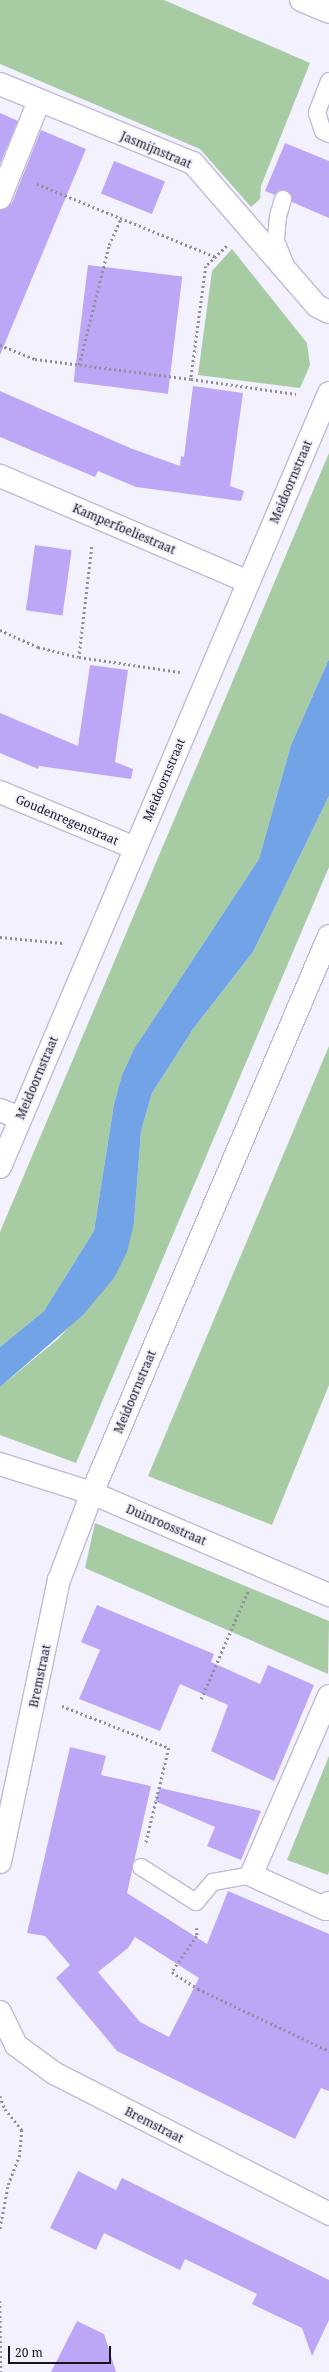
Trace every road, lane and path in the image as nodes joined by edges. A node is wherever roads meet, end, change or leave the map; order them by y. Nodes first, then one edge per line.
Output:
1 (301, 0) edge
2 (329, 12) edge
3 (0, 84) edge
4 (327, 90) edge
5 (39, 101) junction
6 (329, 116) edge
7 (329, 134) edge
8 (10, 172) junction
9 (0, 198) edge
10 (283, 199) dead end
11 (121, 218) junction
12 (248, 226) junction
13 (216, 257) junction
14 (290, 275) junction
15 (329, 312) edge
16 (0, 345) edge
17 (79, 365) junction
18 (191, 379) junction
19 (328, 396) edge
20 (0, 476) edge
21 (96, 517) junction
22 (248, 582) junction
23 (0, 630) edge
24 (78, 657) junction
25 (208, 676) junction
26 (0, 792) edge
27 (135, 848) junction
28 (329, 936) edge
29 (0, 937) edge
30 (93, 945) junction
31 (0, 1110) edge
32 (20, 1118) junction
33 (0, 1167) edge
34 (0, 1464) edge
35 (92, 1493) junction
36 (259, 1565) junction
37 (329, 1595) edge
38 (36, 1696) junction
39 (329, 1696) edge
40 (201, 1699) dead end
41 (0, 1862) edge
42 (141, 1867) joint
43 (251, 1875) junction
44 (196, 1902) junction
45 (329, 1903) edge
46 (0, 2012) edge
47 (329, 2051) edge
48 (0, 2096) edge
49 (329, 2214) edge
50 (0, 2230) edge
51 (0, 2302) edge
52 (1, 2372) edge

1 - 2 street
3 - 5 street, Jasmijnstraat
4 - 6 lane
4 - 7 lane
5 - 8 street
5 - 12 street, Jasmijnstraat
8 - 9 street
8 - 11 path
10 - 14 lane
11 - 13 path
11 - 17 path
12 - 13 path
12 - 14 street, Jasmijnstraat
13 - 18 path
14 - 15 street, Jasmijnstraat
16 - 17 path
17 - 18 path
18 - 19 path
19 - 22 street, Meidoornstraat
20 - 21 street, Kamperfoeliestraat
21 - 22 street, Kamperfoeliestraat
21 - 24 path
22 - 25 street, Meidoornstraat
23 - 24 path
24 - 25 path
25 - 27 street, Meidoornstraat
26 - 27 street, Goudenregenstraat
27 - 30 street, Meidoornstraat
28 - 35 street, Meidoornstraat
29 - 30 path
30 - 32 street, Meidoornstraat
31 - 32 street
32 - 33 street, Meidoornstraat
34 - 35 street, Duinroosstraat
35 - 36 street, Duinroosstraat
35 - 38 street, Bremstraat
36 - 37 street, Duinroosstraat
36 - 40 path
38 - 41 street, Bremstraat
38 - 42 path
39 - 43 street
42 - 44 lane
43 - 44 lane
43 - 45 street
44 - 47 path
46 - 49 street, Bremstraat
48 - 50 path
51 - 52 path

